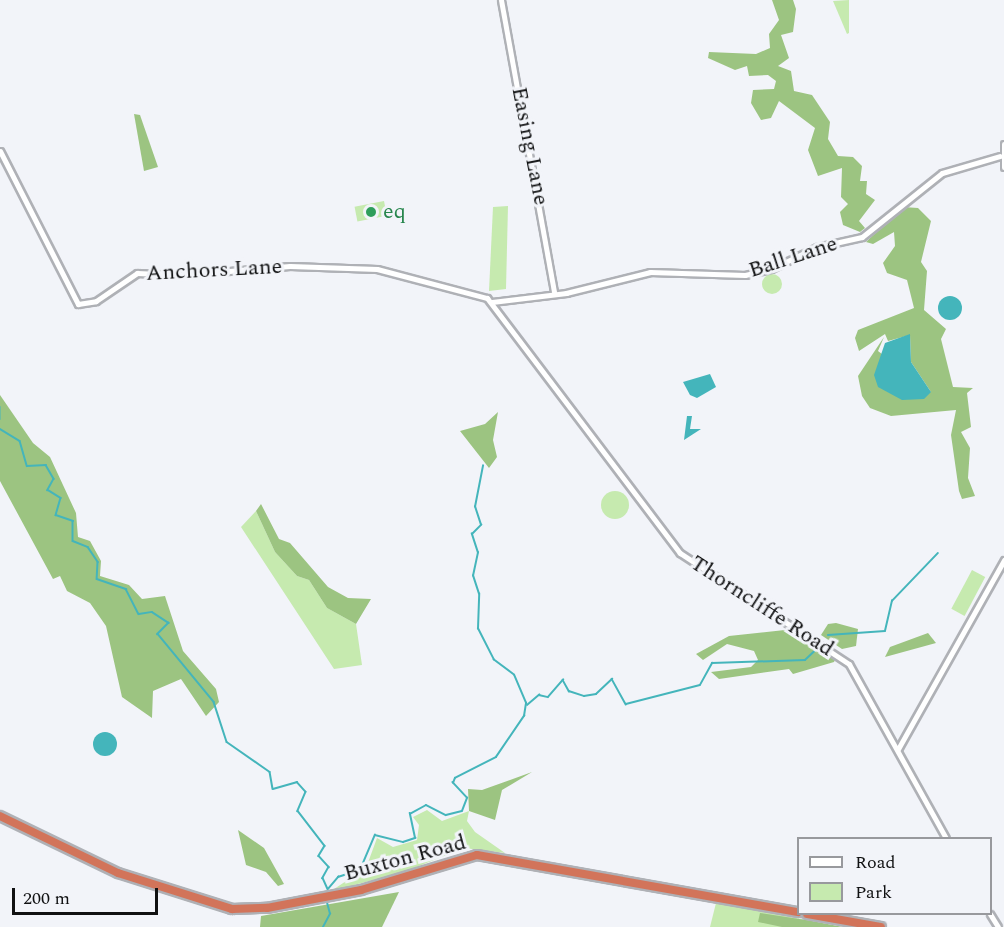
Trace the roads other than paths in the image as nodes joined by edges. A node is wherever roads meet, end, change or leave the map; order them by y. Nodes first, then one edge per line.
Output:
1 (501, 0) edge
2 (1004, 144) edge
3 (0, 151) edge
4 (1000, 156) junction
5 (1004, 167) edge
6 (554, 293) junction
7 (492, 302) junction
8 (1004, 560) edge
9 (898, 749) junction
10 (0, 816) edge
11 (945, 837) edge
12 (797, 912) edge
13 (813, 915) edge
14 (881, 927) edge

1 - 6 street, Easing Lane
2 - 4 street
3 - 7 street, Anchors Lane
4 - 5 street
4 - 6 street, Ball Lane
6 - 7 street, Ball Lane
7 - 9 street, Thorncliffe Road
8 - 9 street
9 - 11 street, Thorncliffe Road
10 - 12 highway, Buxton Road
13 - 14 highway

